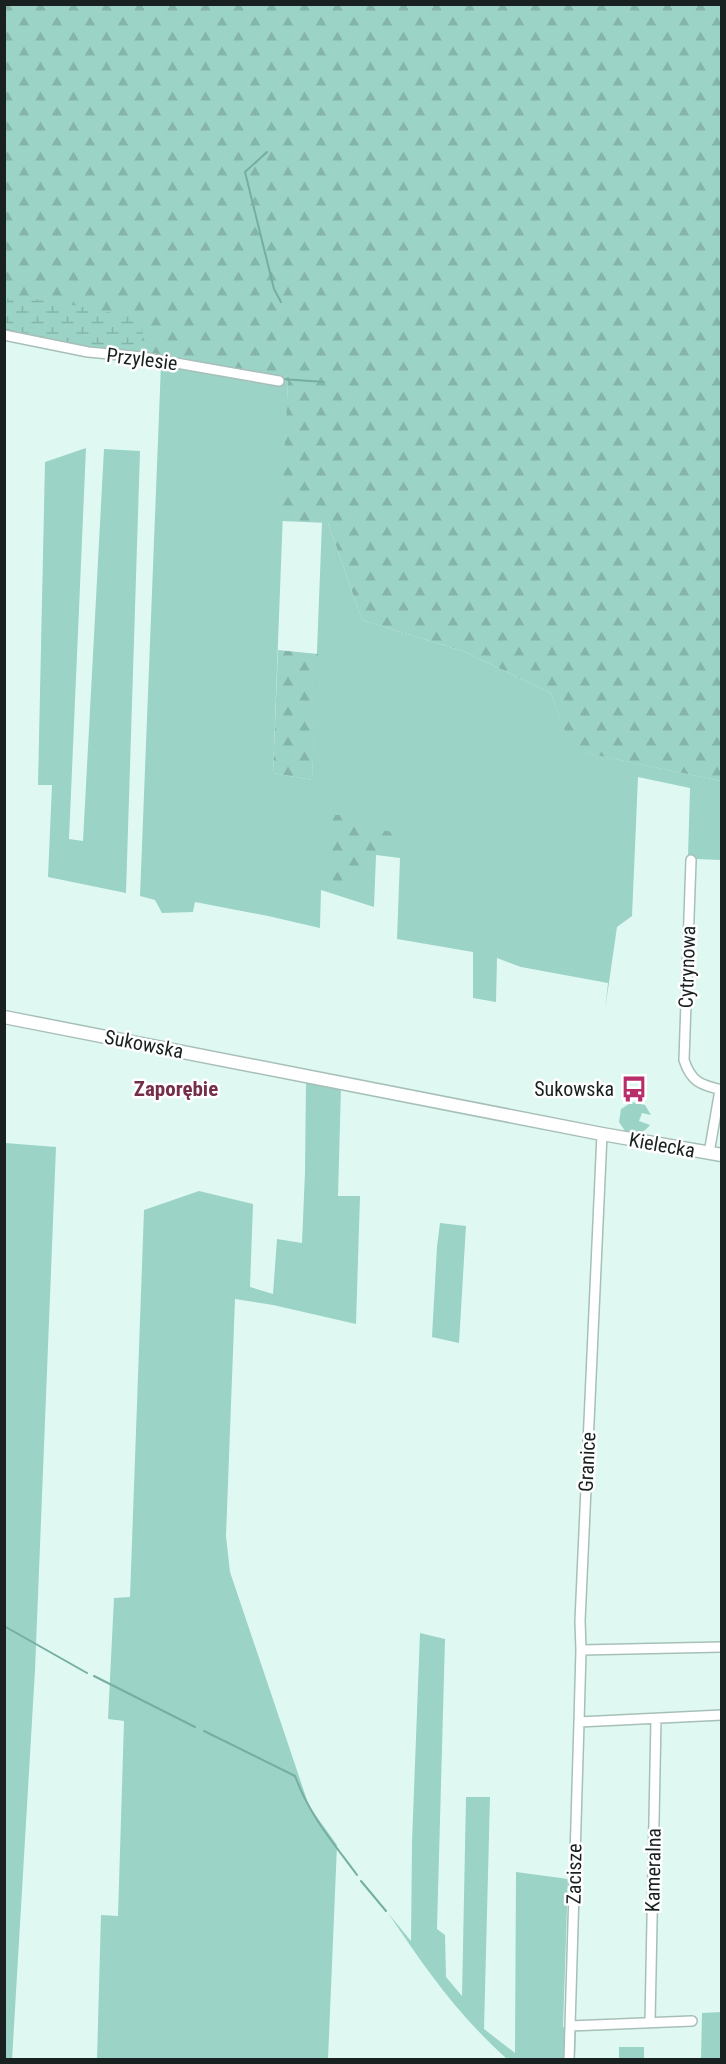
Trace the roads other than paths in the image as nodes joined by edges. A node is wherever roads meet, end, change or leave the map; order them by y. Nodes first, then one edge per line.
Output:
1 (4, 335) edge
2 (279, 381) dead end
3 (691, 860) dead end
4 (4, 1017) edge
5 (721, 1090) edge
6 (602, 1134) junction
7 (715, 1154) edge
8 (722, 1647) edge
9 (581, 1650) junction
10 (722, 1715) edge
11 (656, 1719) junction
12 (579, 1722) junction
13 (692, 2021) dead end
14 (650, 2022) junction
15 (570, 2026) junction
16 (568, 2060) edge

1 - 2 street, Przylesie
3 - 5 street, Cytrynowa
4 - 6 street, Sukowska
5 - 7 street
6 - 7 street, Kielecka
6 - 9 street, Granice
8 - 9 street
9 - 12 street, Zacisze
10 - 11 street
11 - 12 street
11 - 14 street, Kameralna
12 - 15 street, Zacisze
13 - 14 street
14 - 15 street
15 - 16 street, Zacisze

